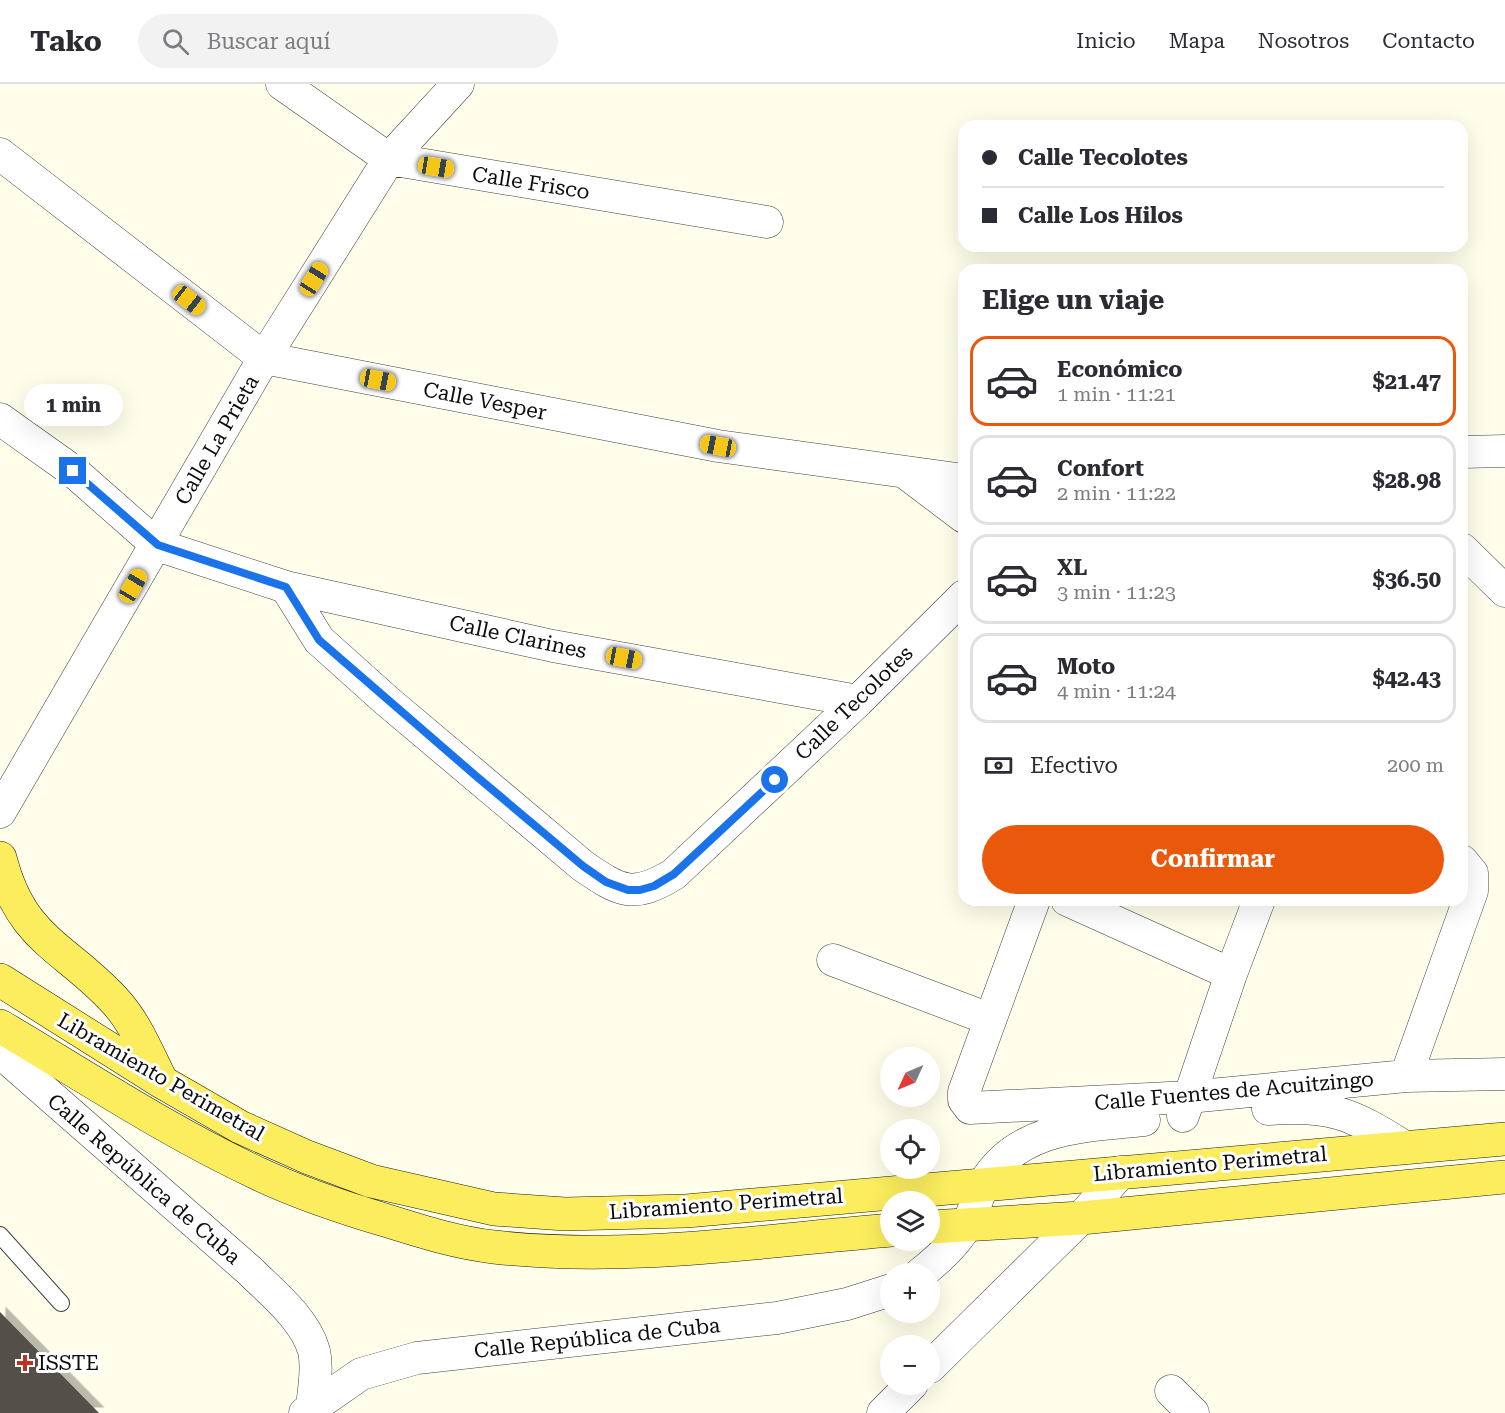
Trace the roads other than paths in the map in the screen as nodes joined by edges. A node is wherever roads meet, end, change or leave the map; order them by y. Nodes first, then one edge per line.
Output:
1 (282, 84) edge
2 (458, 84) edge
3 (0, 154) edge
4 (389, 159) junction
5 (767, 222) dead end
6 (264, 358) junction
7 (0, 418) edge
8 (1468, 452) edge
9 (1505, 452) edge
10 (907, 474) junction
11 (958, 479) edge
12 (958, 512) edge
13 (158, 545) junction
14 (1468, 555) edge
15 (286, 587) junction
16 (1505, 591) edge
17 (958, 602) edge
18 (858, 701) junction
19 (0, 812) edge
20 (0, 858) edge
21 (1468, 872) edge
22 (1468, 902) edge
23 (1032, 906) edge
24 (1080, 906) edge
25 (1257, 906) edge
26 (1467, 906) edge
27 (833, 960) dead end
28 (1231, 974) junction
29 (0, 981) edge
30 (989, 1019) junction
31 (0, 1026) edge
32 (0, 1052) edge
33 (1505, 1074) edge
34 (1406, 1076) junction
35 (162, 1082) junction
36 (1186, 1107) junction
37 (1505, 1139) edge
38 (1403, 1146) junction
39 (1121, 1172) junction
40 (1505, 1177) edge
41 (984, 1183) junction
42 (1081, 1218) junction
43 (968, 1224) junction
44 (940, 1226) edge
45 (880, 1231) edge
46 (0, 1235) edge
47 (933, 1263) edge
48 (880, 1294) edge
49 (61, 1303) dead end
50 (940, 1357) edge
51 (1171, 1391) dead end
52 (901, 1395) edge
53 (309, 1410) edge
54 (883, 1413) edge
55 (1193, 1413) edge

1 - 4 street, Calle Frisco
2 - 4 street, Calle La Prieta
3 - 6 street, Calle Vesper
4 - 5 street, Calle Frisco
4 - 6 street, Calle La Prieta
6 - 10 street, Calle Vesper
6 - 13 street, Calle La Prieta
7 - 13 street
8 - 9 street
10 - 11 street, Calle Vesper
10 - 12 street
13 - 15 street, Calle Clarines
13 - 19 street, Calle La Prieta
14 - 16 street
15 - 18 street, Calle Clarines
15 - 18 street, Calle Tecolotes
17 - 18 street, Calle Tecolotes
20 - 35 main road
21 - 22 street
23 - 30 street
24 - 28 street
25 - 28 street
26 - 34 street
27 - 30 street
28 - 36 street
29 - 35 main road, Libramiento Perimetral
30 - 36 street, Calle Fuentes de Acuitzingo
31 - 45 main road, Libramiento Perimetral
32 - 53 street, Calle República de Cuba
33 - 34 street, Calle Fuentes de Acuitzingo
34 - 36 street, Calle Fuentes de Acuitzingo
35 - 41 main road, Libramiento Perimetral
36 - 38 street
36 - 41 street
37 - 38 main road, Libramiento Perimetral
38 - 39 main road, Libramiento Perimetral
39 - 41 main road, Libramiento Perimetral
39 - 42 street
40 - 42 main road, Libramiento Perimetral
41 - 43 street
42 - 43 main road, Libramiento Perimetral
42 - 50 street
43 - 44 main road, Libramiento Perimetral
43 - 47 street
46 - 49 lane
48 - 53 street, Calle República de Cuba
51 - 55 street
52 - 54 street

